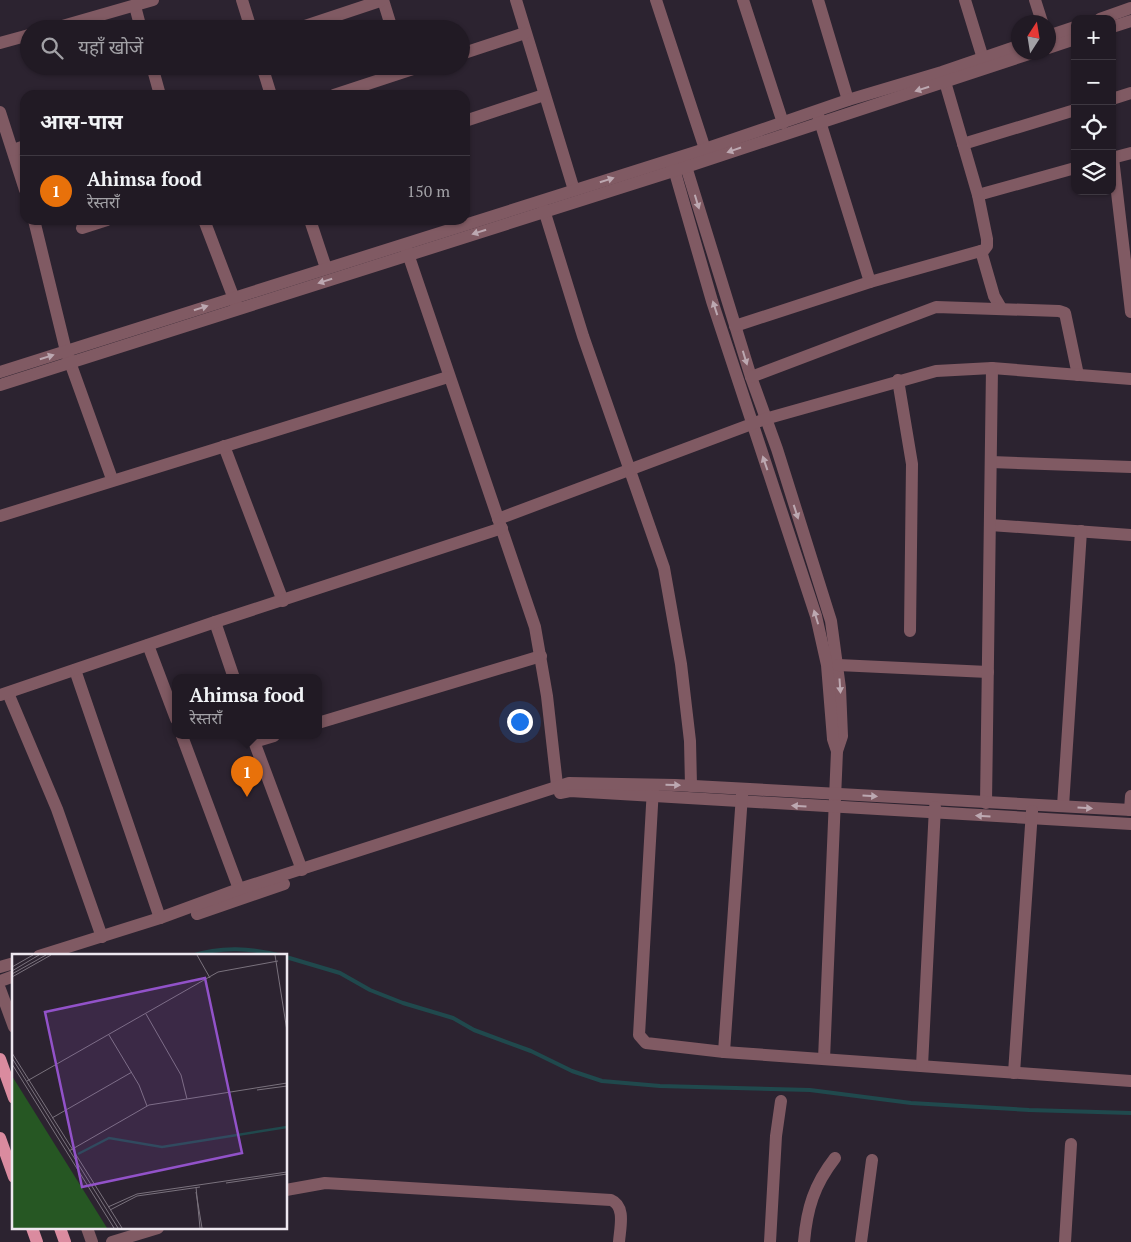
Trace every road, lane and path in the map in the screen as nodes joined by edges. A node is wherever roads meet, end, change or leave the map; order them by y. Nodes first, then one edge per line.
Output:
1 (153, 0) edge
2 (242, 0) edge
3 (383, 0) edge
4 (516, 0) edge
5 (656, 0) edge
6 (743, 0) edge
7 (818, 0) edge
8 (965, 0) edge
9 (1035, 0) edge
10 (135, 6) junction
11 (1131, 8) edge
12 (1040, 15) edge
13 (1111, 15) edge
14 (84, 20) edge
15 (139, 20) edge
16 (248, 20) edge
17 (323, 20) edge
18 (389, 20) edge
19 (1131, 21) edge
20 (1116, 26) edge
21 (1071, 28) edge
22 (525, 33) junction
23 (1056, 33) edge
24 (20, 37) edge
25 (1071, 41) edge
26 (0, 43) edge
27 (1056, 46) edge
28 (1011, 50) edge
29 (470, 51) edge
30 (1011, 57) edge
31 (984, 63) junction
32 (154, 75) edge
33 (265, 75) edge
34 (388, 75) edge
35 (943, 77) junction
36 (159, 90) edge
37 (269, 90) edge
38 (347, 90) edge
39 (1131, 93) edge
40 (544, 95) junction
41 (1116, 98) edge
42 (848, 100) junction
43 (1071, 111) edge
44 (0, 112) edge
45 (818, 116) junction
46 (470, 119) edge
47 (783, 123) junction
48 (963, 144) junction
49 (19, 148) edge
50 (705, 149) junction
51 (1131, 153) edge
52 (1116, 157) edge
53 (678, 163) junction
54 (1071, 169) edge
55 (1116, 184) edge
56 (574, 190) junction
57 (978, 195) junction
58 (544, 210) junction
59 (35, 225) edge
60 (91, 225) edge
61 (206, 225) edge
62 (312, 225) edge
63 (82, 228) dead end
64 (406, 250) junction
65 (981, 251) junction
66 (326, 268) junction
67 (870, 282) junction
68 (235, 303) junction
69 (1001, 308) junction
70 (1131, 312) edge
71 (735, 326) junction
72 (68, 357) junction
73 (992, 368) junction
74 (0, 372) edge
75 (1078, 375) junction
76 (448, 377) junction
77 (751, 377) junction
78 (1131, 379) edge
79 (898, 380) junction
80 (0, 385) edge
81 (765, 418) junction
82 (751, 424) junction
83 (224, 446) junction
84 (991, 462) junction
85 (1131, 467) edge
86 (629, 470) junction
87 (112, 479) junction
88 (0, 516) edge
89 (500, 524) junction
90 (990, 525) junction
91 (1081, 531) junction
92 (1131, 535) edge
93 (283, 601) junction
94 (216, 622) junction
95 (910, 632) dead end
96 (148, 644) junction
97 (541, 656) junction
98 (838, 665) junction
99 (75, 670) junction
100 (988, 672) junction
101 (233, 674) edge
102 (4, 694) edge
103 (172, 708) edge
104 (322, 721) edge
105 (183, 739) edge
106 (253, 739) edge
107 (837, 751) junction
108 (557, 785) junction
109 (692, 786) junction
110 (653, 790) junction
111 (836, 794) junction
112 (742, 795) junction
113 (1131, 796) edge
114 (935, 800) junction
115 (986, 803) junction
116 (1032, 805) junction
117 (1063, 806) junction
118 (836, 808) junction
119 (1131, 810) edge
120 (935, 813) junction
121 (1032, 819) junction
122 (1131, 824) edge
123 (302, 870) junction
124 (239, 889) junction
125 (160, 918) junction
126 (102, 937) junction
127 (46, 954) edge
128 (77, 954) edge
129 (0, 989) edge
130 (12, 1021) edge
131 (724, 1052) junction
132 (0, 1059) edge
133 (824, 1059) junction
134 (922, 1066) junction
135 (1014, 1073) junction
136 (1131, 1081) edge
137 (12, 1092) edge
138 (781, 1101) dead end
139 (0, 1138) edge
140 (1071, 1144) dead end
141 (835, 1158) dead end
142 (872, 1160) dead end
143 (12, 1171) edge
144 (288, 1190) edge
145 (33, 1230) edge
146 (61, 1230) edge
147 (88, 1230) edge
148 (151, 1230) edge
149 (37, 1242) edge
150 (65, 1242) edge
151 (92, 1242) edge
152 (112, 1242) edge
153 (619, 1242) edge
154 (770, 1242) edge
155 (804, 1242) edge
156 (861, 1242) edge
157 (1065, 1242) edge

1 - 10 street
2 - 16 street
3 - 17 street
3 - 18 street
4 - 22 street
5 - 50 street
6 - 47 street
7 - 42 street
8 - 31 street
9 - 12 street
10 - 14 street
10 - 15 street
11 - 13 street
19 - 20 street
21 - 23 street
22 - 29 street
22 - 40 street
24 - 26 street
25 - 27 street
28 - 31 street
30 - 31 street
31 - 35 street
32 - 36 street
33 - 37 street
34 - 38 street
35 - 42 street
35 -> 45 street
35 - 48 street
39 - 41 street
40 - 46 street
40 - 56 street
42 - 45 street
43 - 48 street
44 - 49 street
45 - 47 street
45 -> 53 street
45 - 67 street
47 - 50 street
48 - 57 street
50 - 53 street
51 - 52 street
56 -> 53 street
53 - 58 street
53 -> 71 street
82 -> 53 street
54 - 57 street
55 - 70 street
56 - 64 street
57 - 65 street
58 -> 64 street
58 - 86 street
59 - 72 street
60 - 63 street
61 - 68 street
62 - 66 street
64 - 66 street
64 -> 68 street
64 - 76 street
65 - 67 street
65 - 69 street
66 - 68 street
67 - 71 street
68 - 72 street
69 - 75 street
69 - 77 street
71 -> 77 street
74 -> 72 street
72 - 80 street
72 - 87 street
73 - 75 street
73 - 79 street
73 - 84 street
75 - 78 street
76 - 83 street
76 - 89 street
77 - 81 street
79 - 81 street
79 - 95 street
81 - 82 street
81 -> 98 street
82 - 86 street
107 -> 82 street
83 - 87 street
83 - 93 street
84 - 85 street
84 - 90 street
86 - 89 street
86 - 109 street
87 - 88 street
89 - 93 street
89 - 97 street
90 - 91 street
90 - 100 street
91 - 92 street
91 - 117 street
93 - 94 street
94 - 96 street
94 - 101 street
96 - 99 street
96 - 103 street
97 - 104 street
97 - 108 street
98 - 100 street
98 -> 107 street
99 - 102 street
99 - 125 street
100 - 115 street
102 - 126 street
105 - 124 street
106 - 123 street
107 - 111 street
108 - 110 street
108 - 123 street
110 -> 109 street
109 - 112 street
110 - 112 street
110 - 128 street
110 - 131 street
111 - 112 street
111 -> 114 street
111 - 118 street
118 -> 112 street
112 - 131 street
113 - 119 street
114 - 115 street
114 - 120 street
115 - 116 street
116 - 117 street
116 - 121 street
117 -> 119 street
118 - 120 street
118 - 133 street
121 -> 120 street
120 - 134 street
121 - 122 street
121 - 135 street
123 - 124 street
124 - 125 street
125 - 126 street
126 - 127 street
129 - 130 street
131 - 133 street
132 - 137 main road
133 - 134 street
134 - 135 street
135 - 136 street
138 - 154 street
139 - 143 main road
140 - 157 street
141 - 155 street
142 - 156 street
144 - 153 street
145 - 149 main road
146 - 150 main road
147 - 151 street
148 - 152 street

